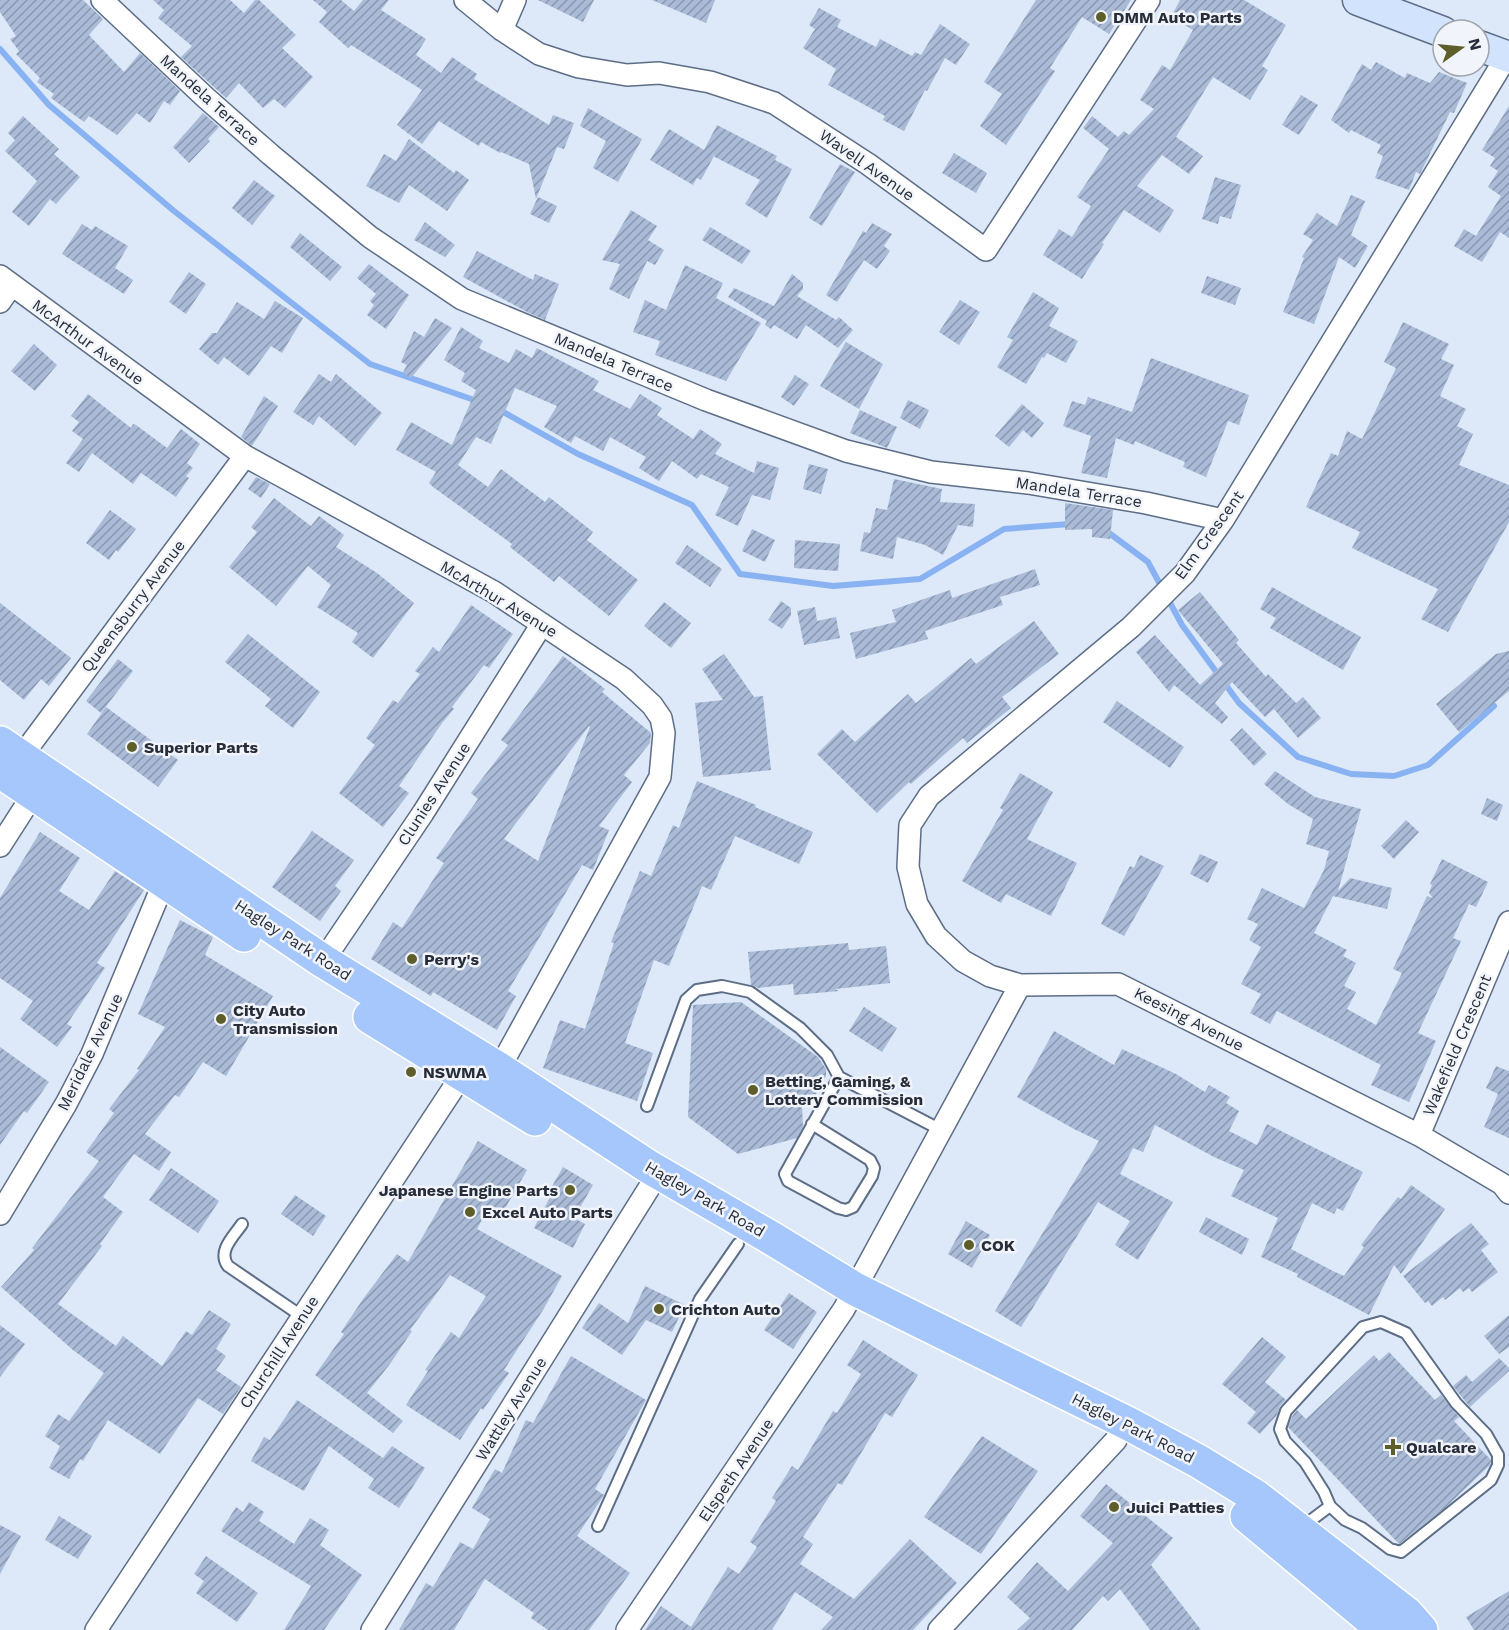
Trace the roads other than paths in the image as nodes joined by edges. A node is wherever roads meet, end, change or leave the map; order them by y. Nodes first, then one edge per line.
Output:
1 (102, 0) edge
2 (465, 0) edge
3 (515, 0) edge
4 (1149, 0) edge
5 (1358, 0) edge
6 (1431, 27) edge
7 (502, 30) junction
8 (1491, 51) edge
9 (1508, 57) edge
10 (4, 288) edge
11 (245, 456) junction
12 (1223, 520) junction
13 (542, 624) junction
14 (7, 757) edge
15 (34, 793) junction
16 (0, 846) edge
17 (164, 882) junction
18 (1509, 922) edge
19 (323, 961) junction
20 (1020, 985) junction
21 (499, 1069) junction
22 (462, 1075) junction
23 (839, 1077) junction
24 (647, 1106) dead end
25 (812, 1124) junction
26 (941, 1130) junction
27 (1419, 1135) junction
28 (649, 1188) junction
29 (1509, 1193) edge
30 (0, 1214) edge
31 (242, 1224) dead end
32 (738, 1244) junction
33 (850, 1299) junction
34 (303, 1317) junction
35 (1116, 1440) junction
36 (1330, 1506) junction
37 (598, 1526) dead end
38 (1299, 1529) junction
39 (96, 1630) edge
40 (372, 1630) edge
41 (627, 1630) edge
42 (939, 1630) edge
43 (1384, 1630) edge
44 (1421, 1630) edge

1 - 12 street, Mandela Terrace
2 - 7 street, Wavell Avenue
3 - 7 street
4 - 7 street, Wavell Avenue
5 - 6 main road
8 - 9 main road
9 - 12 street, Elm Crescent
10 - 11 street, McArthur Avenue
11 - 13 street, McArthur Avenue
11 - 14 street, Queensburry Avenue
12 - 20 street, Elm Crescent
13 - 19 street, Clunies Avenue
13 - 21 street, McArthur Avenue
14 - 15 main road, Hagley Park Road
14 - 19 main road, Hagley Park Road
15 - 16 street
15 - 17 main road, Hagley Park Road
17 - 22 main road, Hagley Park Road
17 - 30 street, Meridale Avenue
18 - 27 street, Wakefield Crescent
19 - 21 main road, Hagley Park Road
20 - 26 street
20 - 27 street, Keesing Avenue
21 - 33 main road, Hagley Park Road
22 - 28 main road, Hagley Park Road
22 - 34 street, Churchill Avenue
23 - 24 lane
23 - 25 lane
23 - 26 lane
25 - 25 lane
26 - 33 street
27 - 29 street, Keesing Avenue
28 - 32 main road, Hagley Park Road
28 - 40 street, Wattley Avenue
31 - 34 lane
32 - 33 main road, Hagley Park Road
32 - 37 lane
33 - 35 main road, Hagley Park Road
33 - 38 main road, Hagley Park Road
33 - 41 street, Elspeth Avenue
34 - 39 street, Churchill Avenue
35 - 42 street
35 - 43 main road, Hagley Park Road
36 - 36 lane
36 - 38 lane
38 - 44 main road, Hagley Park Road

